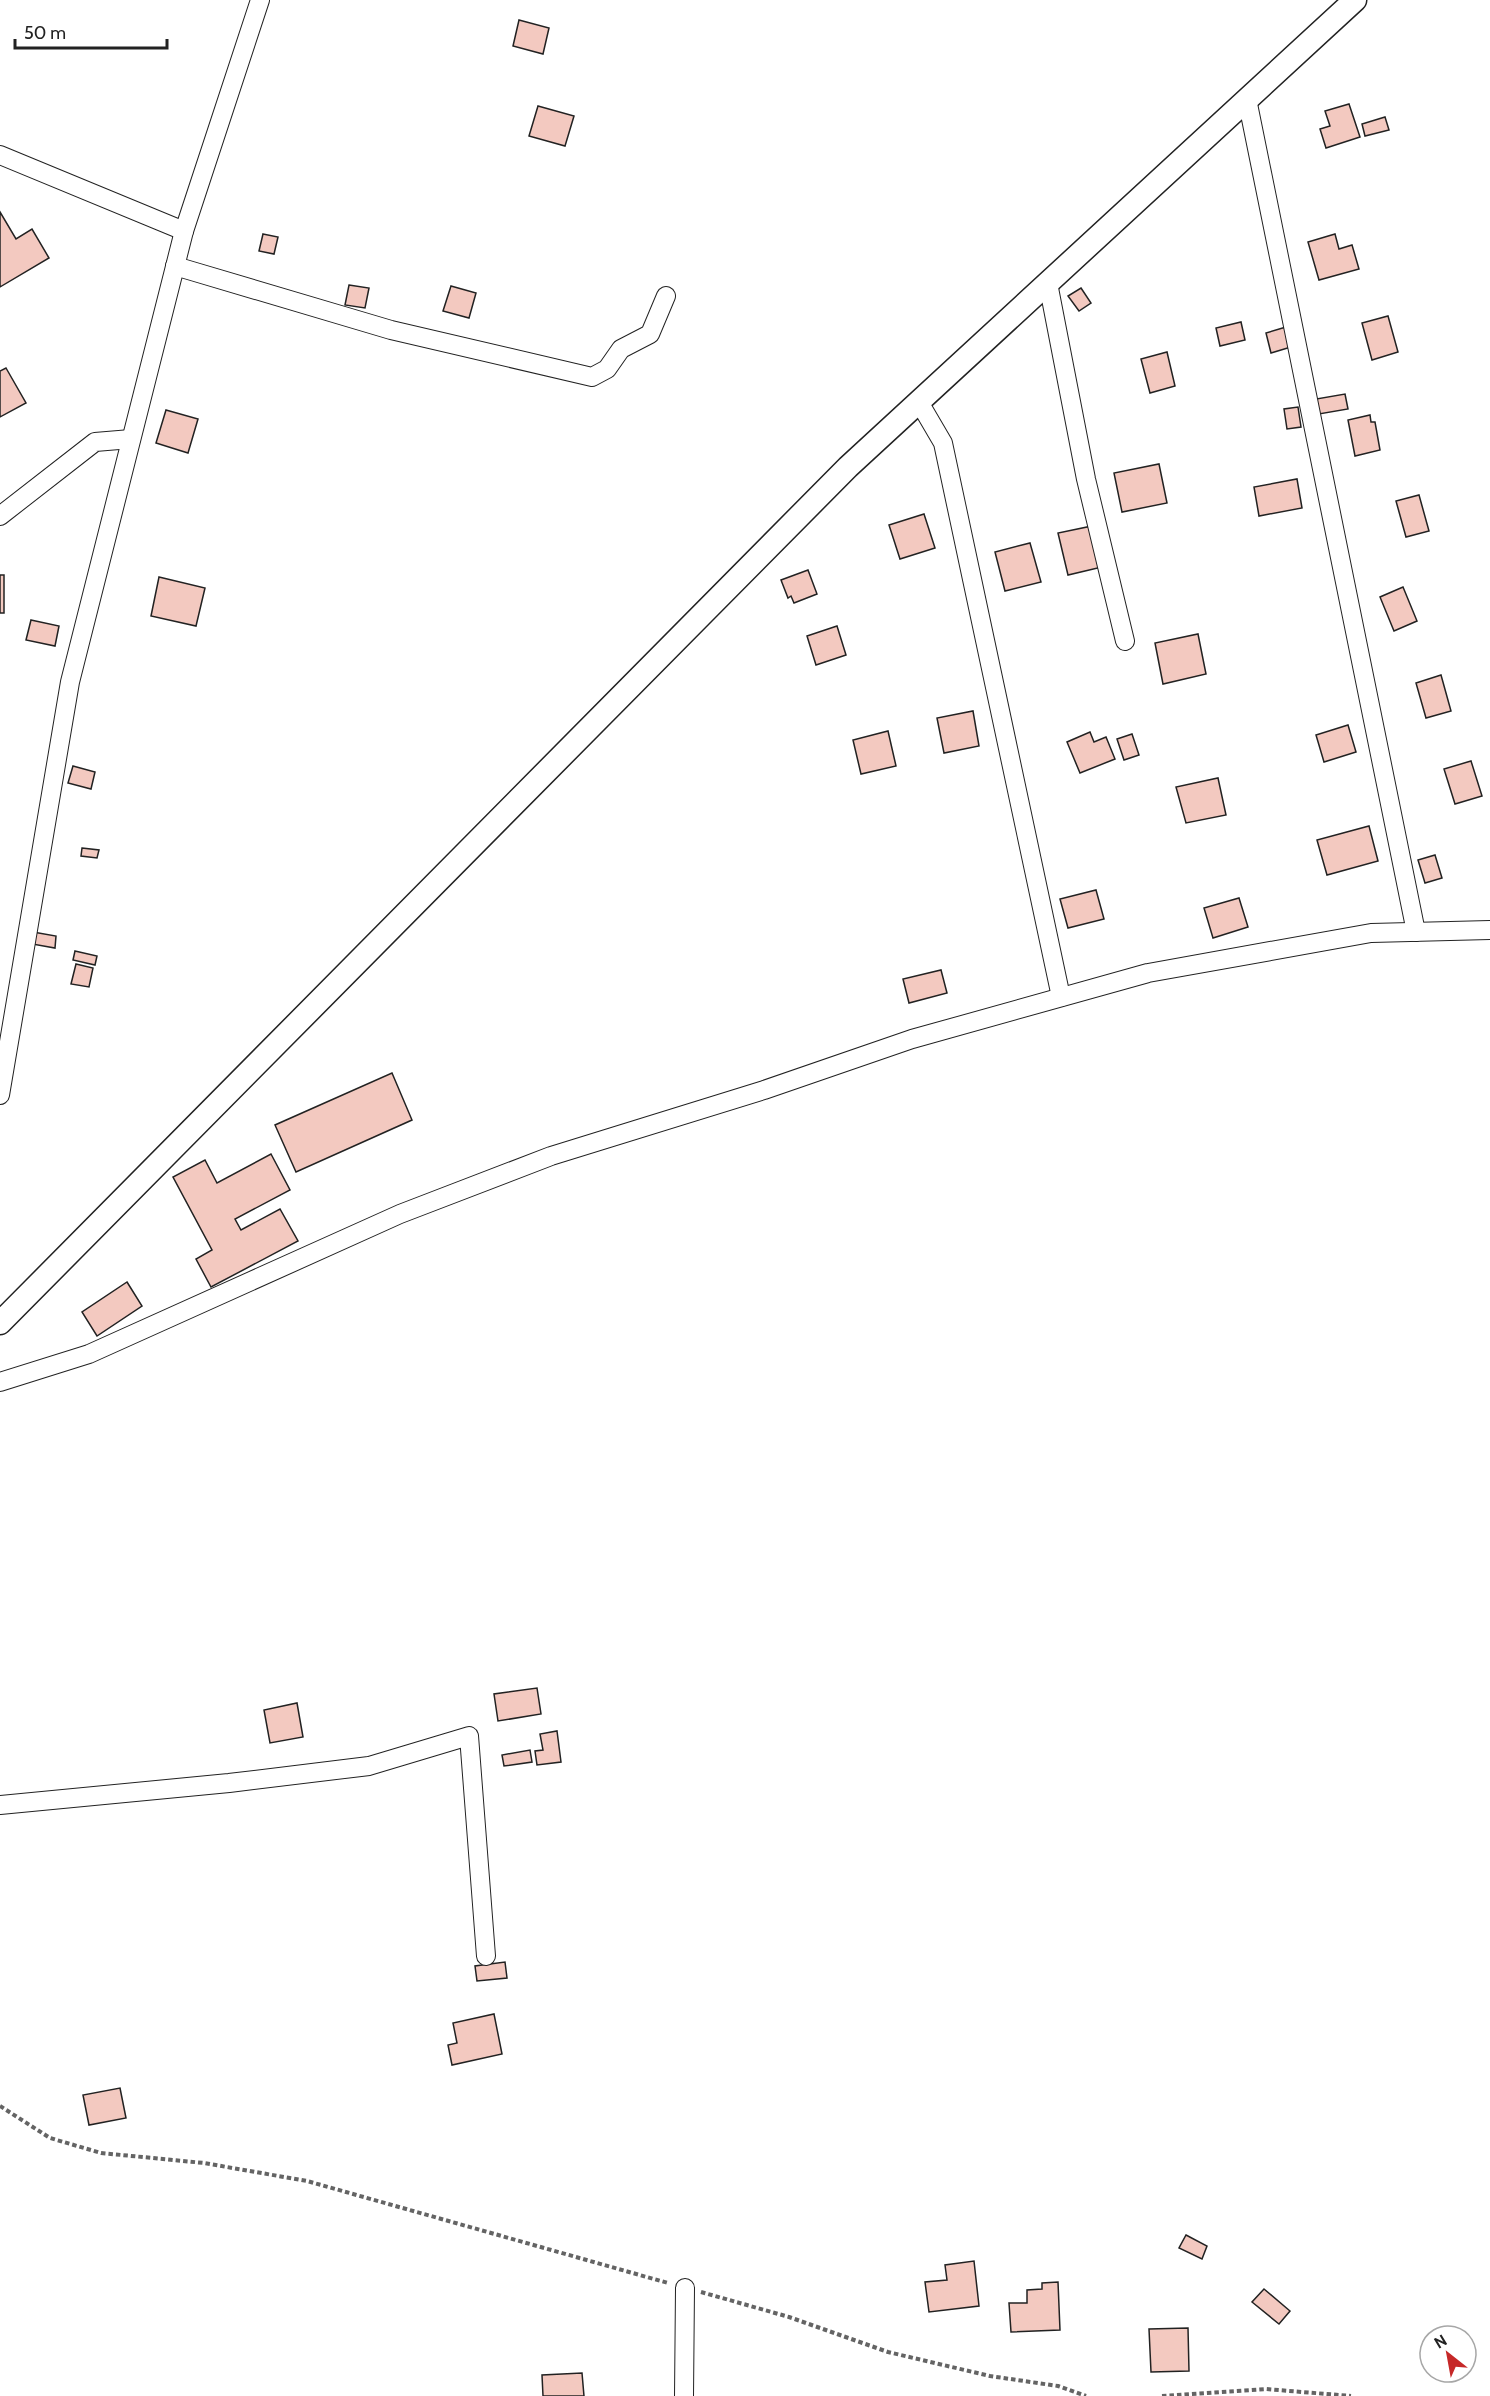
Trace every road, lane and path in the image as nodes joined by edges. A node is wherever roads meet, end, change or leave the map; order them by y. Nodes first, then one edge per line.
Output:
1 (260, 0) edge
2 (1355, 0) edge
3 (1247, 99) junction
4 (0, 155) edge
5 (184, 231) junction
6 (175, 266) junction
7 (1048, 283) junction
8 (666, 296) dead end
9 (919, 402) junction
10 (131, 439) junction
11 (0, 516) edge
12 (1125, 641) dead end
13 (1490, 930) edge
14 (1416, 932) junction
15 (1061, 997) junction
16 (0, 1095) edge
17 (0, 1323) edge
18 (0, 1382) edge
19 (0, 1805) edge
20 (486, 1956) dead end
21 (0, 2106) edge
22 (685, 2288) junction
23 (684, 2396) edge
24 (1086, 2396) edge
25 (1162, 2396) edge
26 (1351, 2396) edge

1 - 5 street
2 - 3 street
3 - 7 street
3 - 14 street
4 - 5 street
5 - 6 street
6 - 8 street
6 - 10 street
7 - 9 street
7 - 12 street
9 - 15 street
9 - 17 street
10 - 11 street
10 - 16 street
13 - 14 street
14 - 15 street
15 - 18 street
19 - 20 street
21 - 22 path
22 - 23 street
22 - 24 path
25 - 26 path

